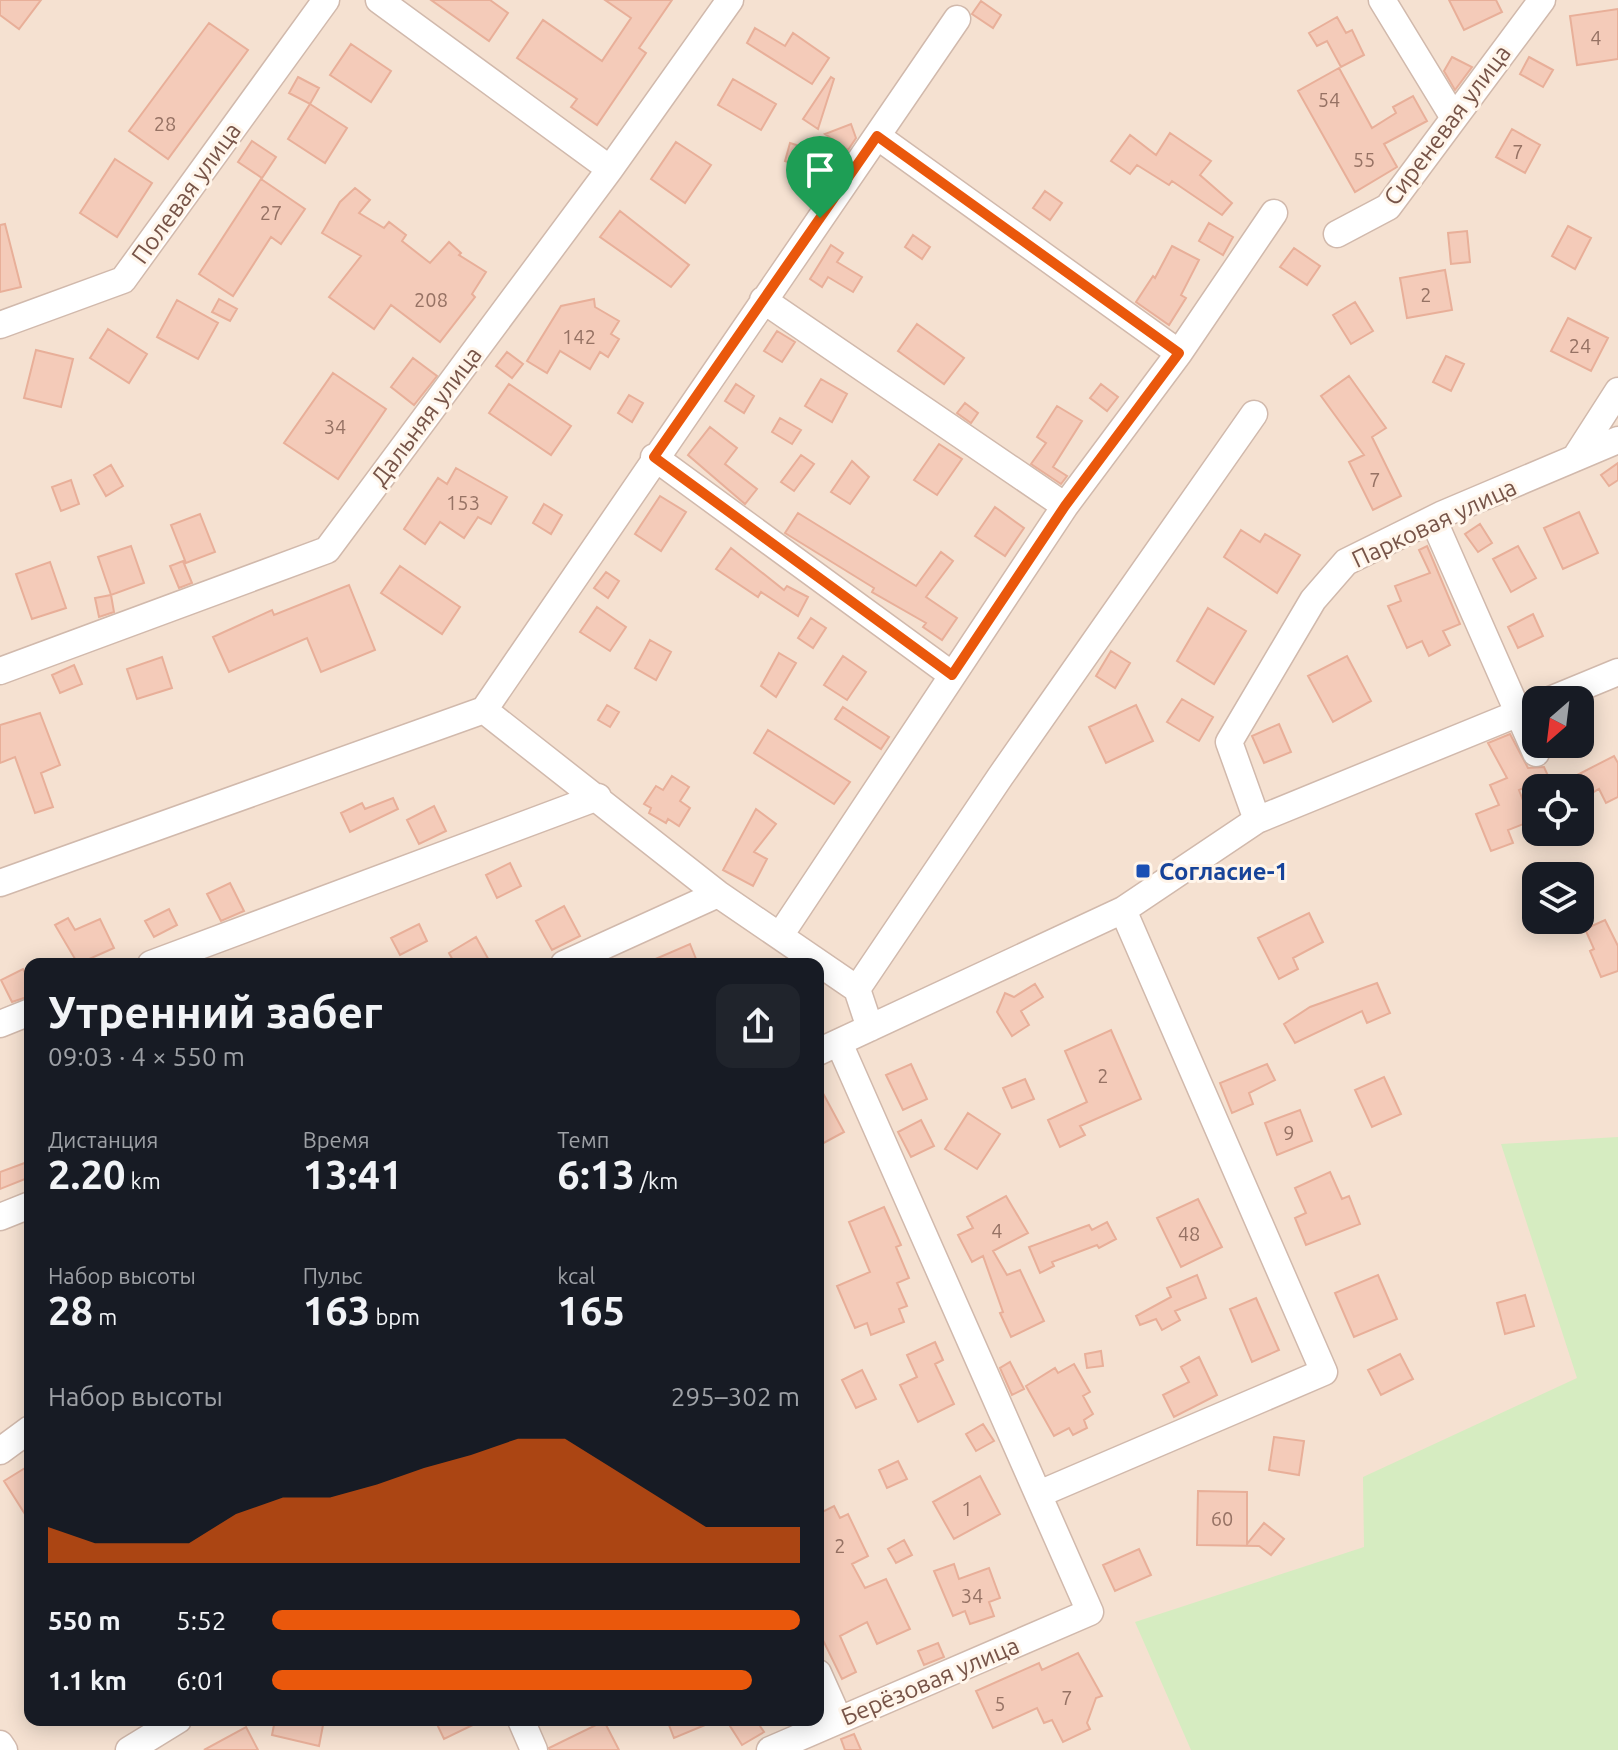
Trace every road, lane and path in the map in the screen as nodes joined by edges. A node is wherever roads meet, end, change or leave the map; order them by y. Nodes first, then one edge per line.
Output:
1 (326, 0) edge
2 (379, 0) edge
3 (730, 0) edge
4 (1382, 0) edge
5 (1542, 0) edge
6 (957, 19) dead end
7 (1454, 118) junction
8 (877, 136) junction
9 (610, 169) junction
10 (1274, 213) dead end
11 (1337, 234) dead end
12 (763, 300) junction
13 (0, 325) edge
14 (1179, 353) junction
15 (1618, 391) edge
16 (1254, 414) dead end
17 (1618, 440) edge
18 (654, 457) junction
19 (1575, 458) junction
20 (1065, 506) junction
21 (1433, 519) junction
22 (0, 671) edge
23 (1618, 672) edge
24 (952, 675) junction
25 (1584, 686) edge
26 (1522, 699) edge
27 (484, 710) junction
28 (1522, 711) edge
29 (598, 797) junction
30 (1257, 820) junction
31 (0, 883) edge
32 (718, 894) junction
33 (1123, 910) junction
34 (781, 934) junction
35 (167, 958) edge
36 (577, 958) edge
37 (814, 958) edge
38 (824, 965) edge
39 (857, 989) junction
40 (24, 1014) edge
41 (0, 1024) edge
42 (870, 1028) junction
43 (828, 1048) edge
44 (24, 1207) edge
45 (0, 1217) edge
46 (24, 1433) edge
47 (0, 1451) edge
48 (1039, 1494) junction
49 (824, 1686) edge
50 (839, 1720) junction
51 (168, 1726) edge
52 (524, 1726) edge
53 (0, 1744) edge
54 (4, 1750) edge
55 (129, 1750) edge
56 (534, 1750) edge
57 (770, 1750) edge

1 - 13 street, Полевая улица
2 - 9 street
3 - 9 street, Дальняя улица
4 - 7 street
5 - 7 street, Сиреневая улица
6 - 8 street
7 - 11 street, Сиреневая улица
8 - 12 street
8 - 14 street
9 - 22 street, Дальняя улица
10 - 14 street
12 - 18 street
12 - 20 street
14 - 20 street
15 - 19 street
16 - 39 street
17 - 19 street, Парковая улица
18 - 24 street
18 - 27 street
19 - 21 street, Парковая улица
20 - 24 street
21 - 26 street
21 - 30 street, Парковая улица
23 - 25 street
24 - 34 street
27 - 29 street
27 - 31 street
28 - 30 street
29 - 32 street
29 - 35 street
30 - 33 street
32 - 34 street
32 - 36 street
33 - 42 street
33 - 48 street
34 - 37 street
38 - 39 street
39 - 42 street
40 - 41 street
42 - 43 street
43 - 48 street
44 - 45 street
46 - 47 street
48 - 50 street, Берёзовая улица
49 - 50 street
50 - 57 street, Берёзовая улица
51 - 55 street
52 - 56 street
53 - 54 street

